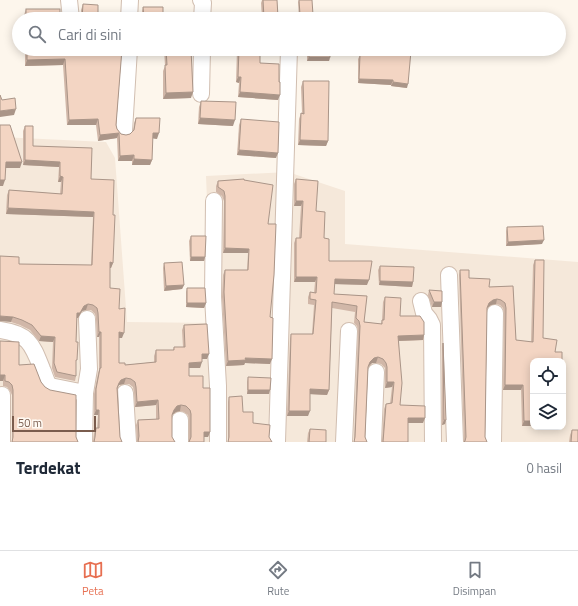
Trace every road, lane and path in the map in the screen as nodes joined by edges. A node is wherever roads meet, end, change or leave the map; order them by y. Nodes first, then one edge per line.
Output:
1 (69, 0) edge
2 (130, 0) edge
3 (201, 0) edge
4 (70, 12) edge
5 (129, 12) edge
6 (202, 12) edge
7 (129, 56) edge
8 (202, 56) edge
9 (289, 56) edge
10 (201, 94) dead end
11 (124, 131) dead end
12 (214, 202) dead end
13 (449, 275) dead end
14 (422, 301) dead end
15 (495, 313) dead end
16 (86, 319) dead end
17 (0, 330) edge
18 (349, 331) dead end
19 (376, 372) dead end
20 (85, 393) junction
21 (125, 393) dead end
22 (2, 395) dead end
23 (180, 420) dead end
24 (2, 442) edge
25 (84, 442) edge
26 (128, 442) edge
27 (180, 442) edge
28 (218, 442) edge
29 (276, 442) edge
30 (344, 442) edge
31 (373, 442) edge
32 (433, 442) edge
33 (455, 442) edge
34 (493, 442) edge

1 - 4 street
2 - 5 street
3 - 6 street
7 - 11 street
8 - 10 street
9 - 29 street
12 - 28 street
13 - 33 street
14 - 32 street
15 - 34 street
16 - 20 street
17 - 20 street
18 - 30 street
19 - 31 street
20 - 25 street
21 - 26 street
22 - 24 street
23 - 27 street

